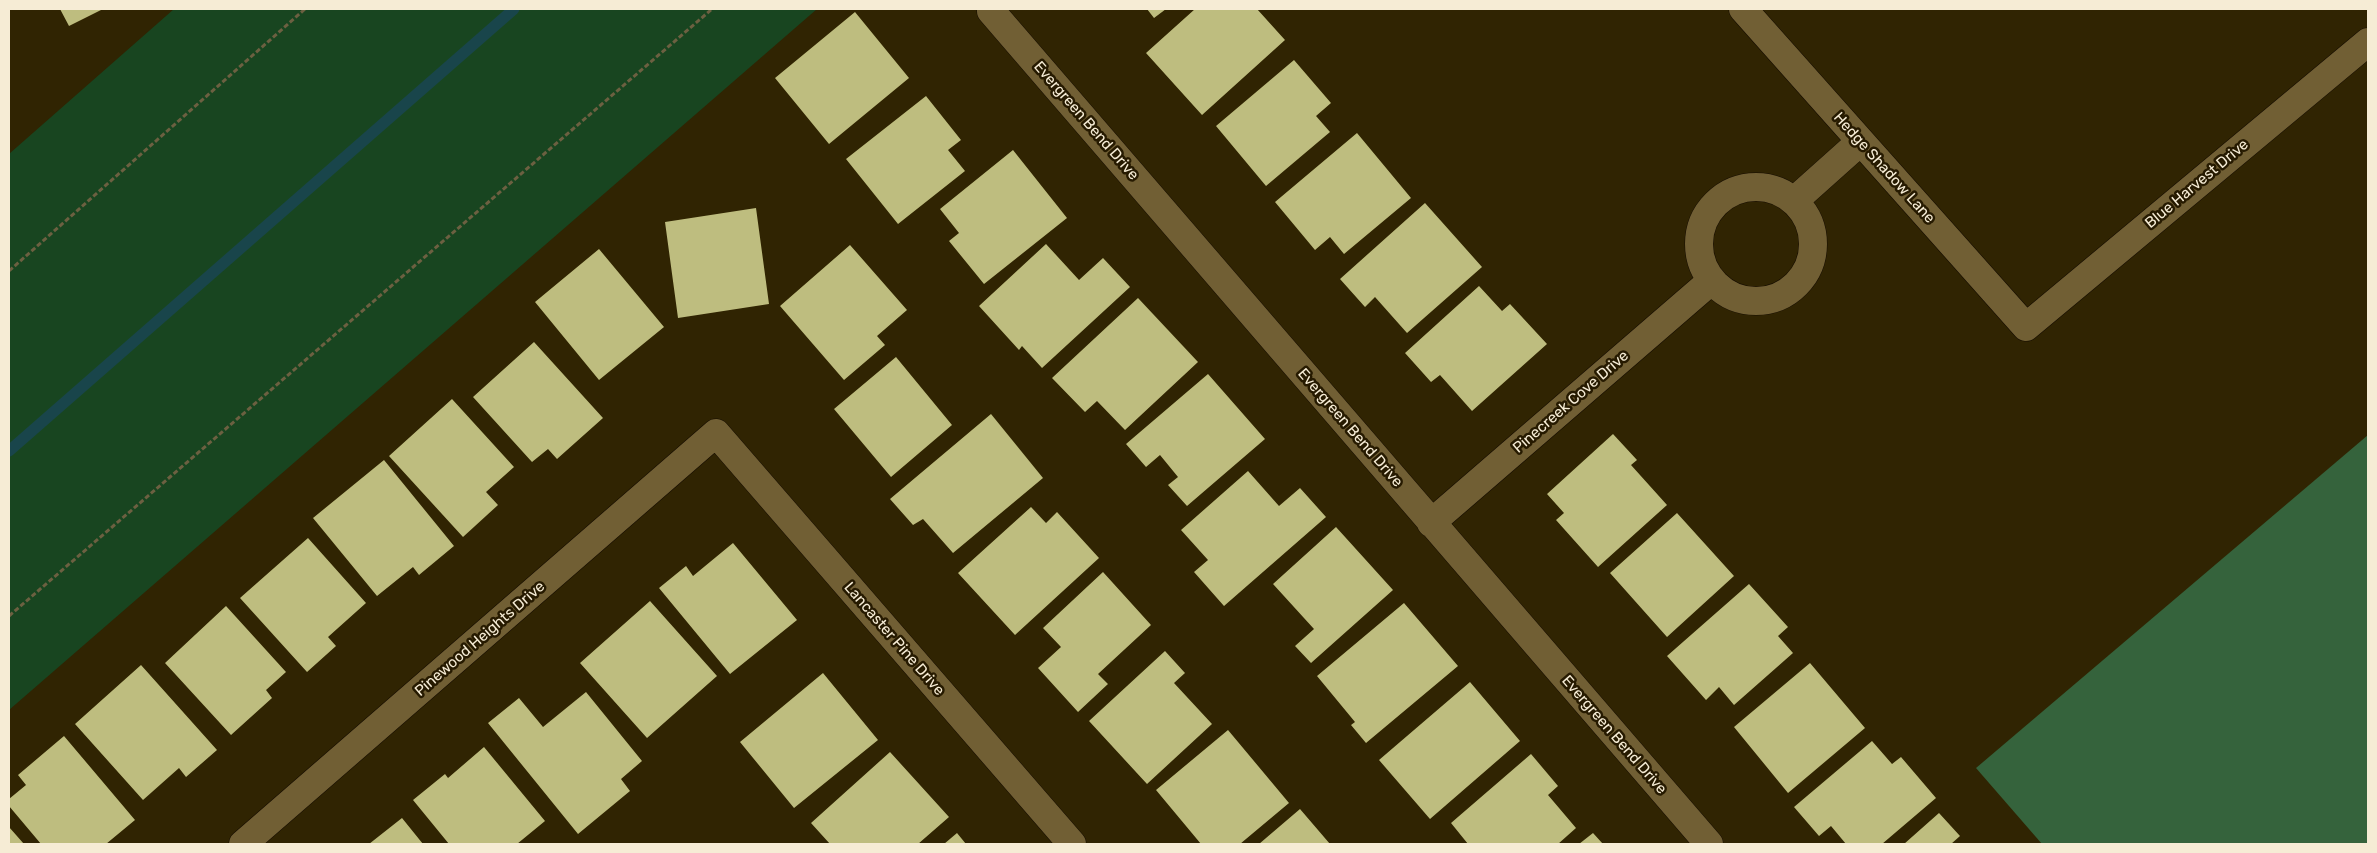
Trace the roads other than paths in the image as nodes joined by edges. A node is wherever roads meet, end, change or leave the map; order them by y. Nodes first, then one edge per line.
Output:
1 (1743, 9) edge
2 (991, 11) dead end
3 (2368, 42) edge
4 (1860, 142) junction
5 (1794, 201) junction
6 (1711, 281) junction
7 (2026, 327) joint
8 (716, 434) joint
9 (1431, 523) junction
10 (244, 844) edge
11 (1072, 844) edge
12 (1709, 844) edge

1 - 4 street, Hedge Shadow Lane
2 - 9 street, Evergreen Bend Drive
3 - 7 street, Blue Harvest Drive
4 - 5 street
4 - 7 street, Hedge Shadow Lane
5 - 6 street
5 - 6 street
6 - 9 street, Pinecreek Cove Drive
8 - 10 street, Pinewood Heights Drive
8 - 11 street, Lancaster Pine Drive
9 - 12 street, Evergreen Bend Drive

